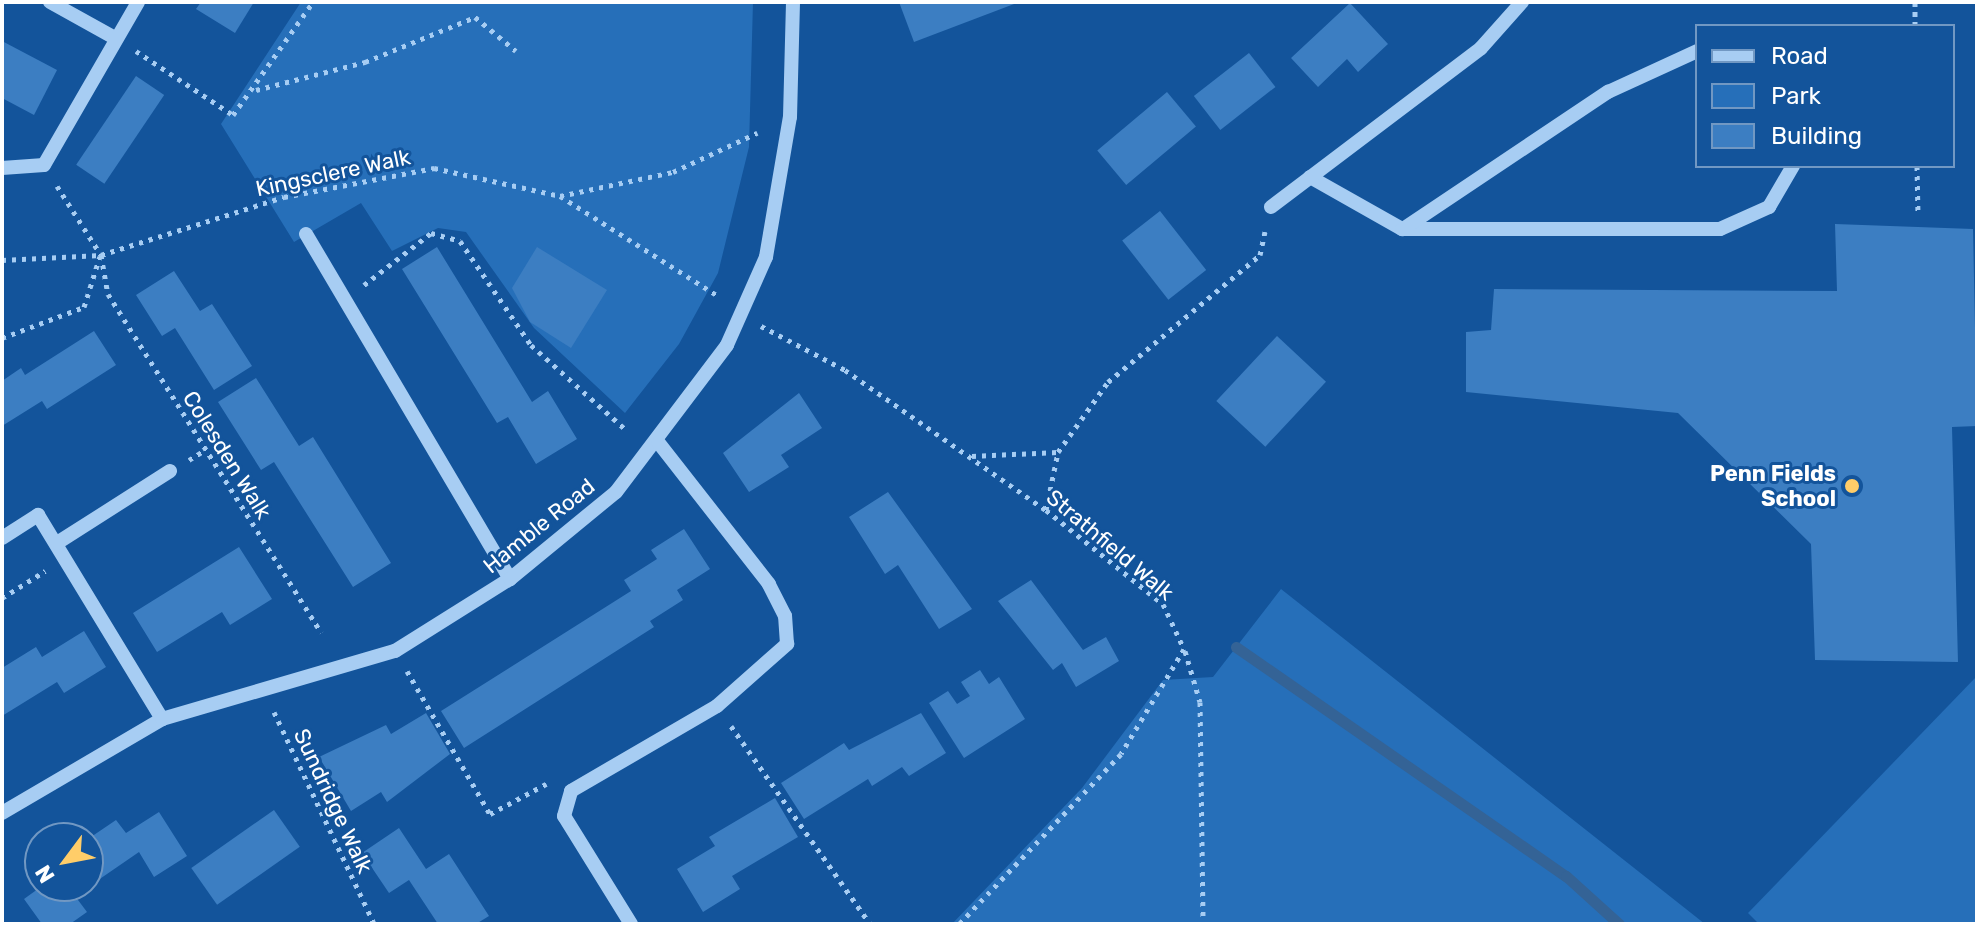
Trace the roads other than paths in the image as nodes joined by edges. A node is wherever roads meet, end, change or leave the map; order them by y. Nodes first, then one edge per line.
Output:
1 (50, 2) edge
2 (138, 2) edge
3 (793, 2) edge
4 (1522, 2) edge
5 (115, 38) junction
6 (1695, 52) edge
7 (2, 168) edge
8 (1792, 168) edge
9 (1310, 177) junction
10 (1271, 207) road end
11 (1402, 229) junction
12 (306, 234) dead end
13 (659, 443) junction
14 (170, 471) dead end
15 (2, 538) edge
16 (57, 543) junction
17 (510, 579) junction
18 (162, 719) junction
19 (2, 813) edge
20 (631, 924) edge

1 - 5 street
2 - 5 street
3 - 13 street, Hamble Road
4 - 9 street
5 - 7 street
6 - 11 street
8 - 11 street
9 - 10 street
9 - 11 street
12 - 17 street
13 - 17 street, Hamble Road
13 - 20 street
14 - 16 street
15 - 16 street
16 - 18 street
17 - 18 street, Hamble Road
18 - 19 street, Hamble Road

